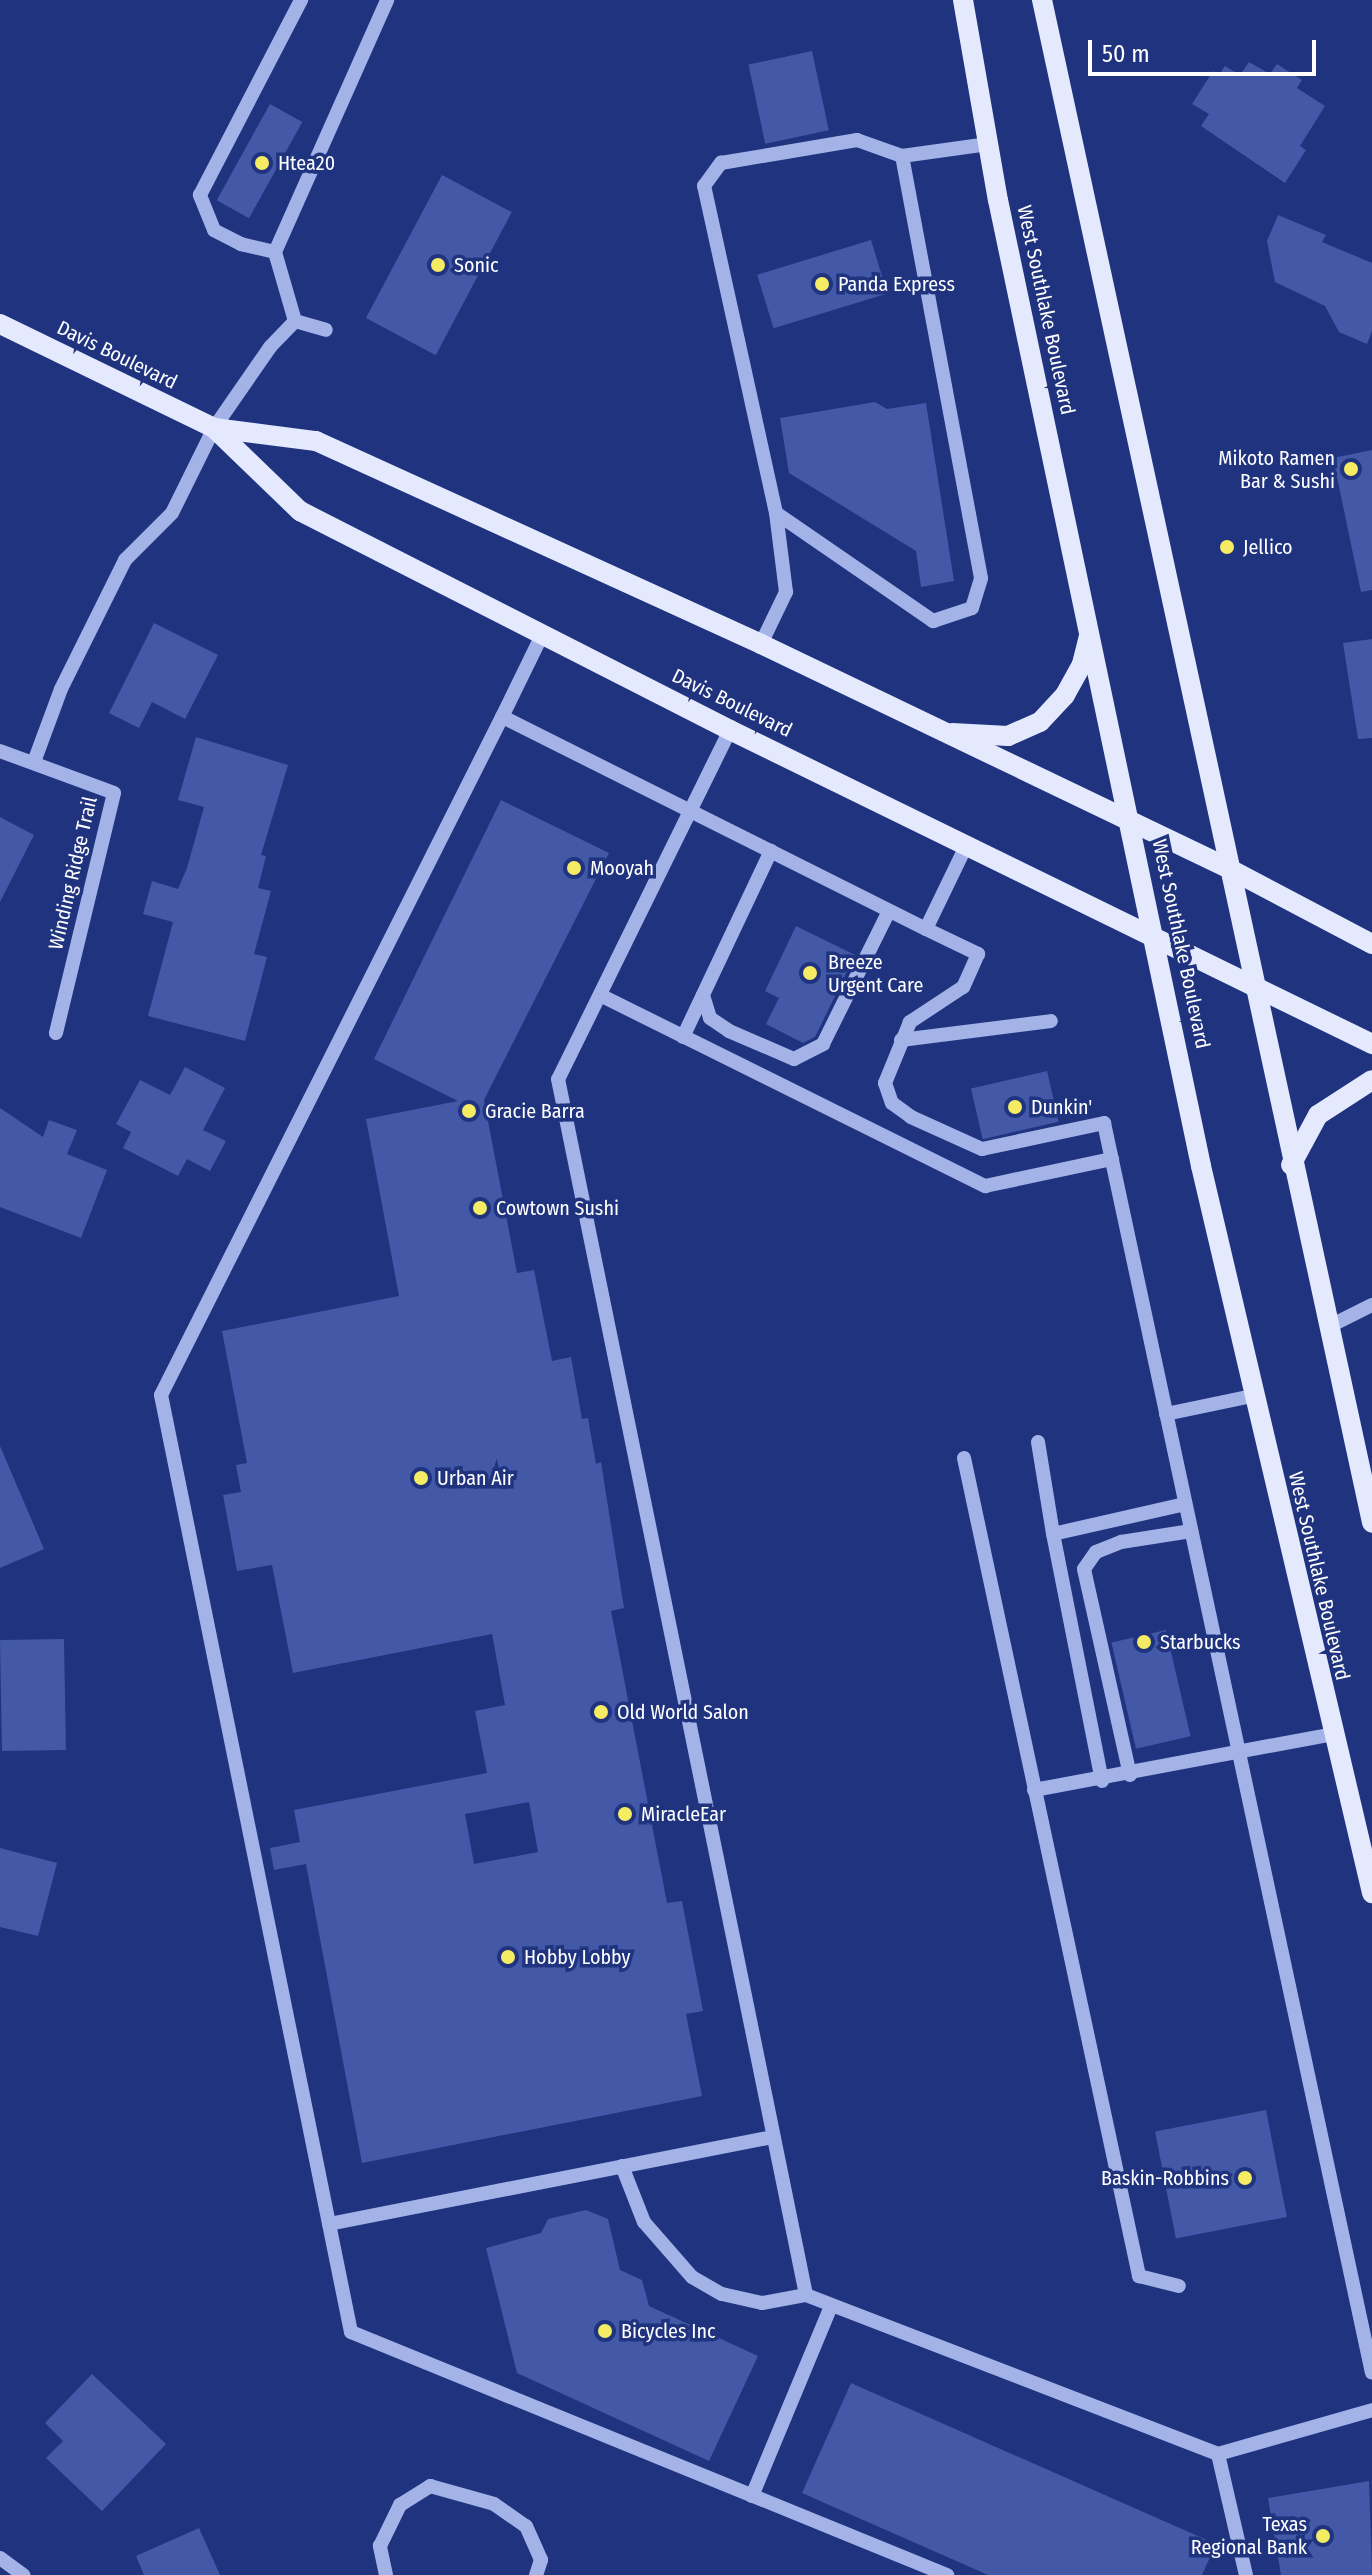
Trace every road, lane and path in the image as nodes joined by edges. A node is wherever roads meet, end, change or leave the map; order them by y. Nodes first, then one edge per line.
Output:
1 (301, 0) edge
2 (387, 0) edge
3 (963, 0) edge
4 (1042, 0) edge
5 (988, 144) junction
6 (902, 156) junction
7 (275, 252) junction
8 (295, 321) junction
9 (0, 324) edge
10 (326, 330) dead end
11 (214, 428) junction
12 (776, 513) junction
13 (1090, 629) junction
14 (542, 635) junction
15 (761, 644) junction
16 (502, 717) junction
17 (730, 730) junction
18 (942, 733) junction
19 (0, 751) edge
20 (34, 762) junction
21 (692, 812) junction
22 (1132, 822) junction
23 (967, 844) junction
24 (771, 851) junction
25 (1226, 867) junction
26 (889, 911) junction
27 (926, 929) junction
28 (1152, 935) junction
29 (1372, 944) edge
30 (1254, 984) junction
31 (703, 995) junction
32 (602, 996) junction
33 (1051, 1021) dead end
34 (56, 1033) dead end
35 (683, 1037) junction
36 (901, 1040) junction
37 (1372, 1044) edge
38 (1372, 1080) edge
39 (1112, 1159) junction
40 (1291, 1165) junction
41 (1372, 1305) edge
42 (1328, 1327) junction
43 (1252, 1396) junction
44 (1166, 1414) junction
45 (1038, 1442) dead end
46 (964, 1458) dead end
47 (1185, 1504) junction
48 (1372, 1523) edge
49 (1191, 1531) junction
50 (1053, 1534) junction
51 (1332, 1734) junction
52 (1239, 1753) junction
53 (1130, 1775) junction
54 (1102, 1781) junction
55 (1034, 1790) junction
56 (1372, 1893) edge
57 (774, 2137) junction
58 (622, 2166) junction
59 (329, 2224) junction
60 (1179, 2286) dead end
61 (806, 2295) junction
62 (831, 2306) junction
63 (1372, 2373) edge
64 (1372, 2410) edge
65 (1218, 2454) junction
66 (752, 2496) junction
67 (0, 2558) edge
68 (23, 2575) edge
69 (386, 2575) edge
70 (536, 2575) edge
71 (947, 2575) edge
72 (1246, 2575) edge

1 - 7 street
2 - 7 street
3 - 5 main road, West Southlake Boulevard
4 - 25 main road
5 - 6 street
5 - 13 main road, West Southlake Boulevard
6 - 12 street
6 - 12 street
7 - 8 street
8 - 10 street
8 - 11 street
9 - 11 main road, Davis Boulevard
11 - 14 main road, Davis Boulevard
11 - 15 main road, Davis Boulevard
11 - 20 street
12 - 15 street
13 - 18 main road
13 - 22 main road, West Southlake Boulevard
14 - 16 street
14 - 17 main road, Davis Boulevard
15 - 18 main road, Davis Boulevard
16 - 21 street
16 - 59 street
17 - 21 street
17 - 23 main road, Davis Boulevard
18 - 22 main road, Davis Boulevard
19 - 20 street, Winding Ridge Trail
20 - 34 street, Winding Ridge Trail
21 - 24 street
21 - 32 street
22 - 25 main road, Davis Boulevard
22 - 28 main road, West Southlake Boulevard
23 - 27 street
23 - 28 main road, Davis Boulevard
24 - 26 street
24 - 31 street
25 - 29 main road, Davis Boulevard
25 - 30 main road
26 - 27 street
26 - 31 street
27 - 36 street
28 - 30 main road, Davis Boulevard
28 - 43 main road, West Southlake Boulevard
30 - 37 main road, Davis Boulevard
30 - 40 main road
31 - 35 street
32 - 35 street
32 - 57 street
33 - 36 street
35 - 39 street
36 - 39 street
38 - 40 main road
39 - 44 street
40 - 42 main road
41 - 42 street
42 - 48 main road
43 - 44 street
43 - 51 main road, West Southlake Boulevard
44 - 47 street
45 - 50 street
46 - 55 street
47 - 49 street
47 - 50 street
49 - 52 street
49 - 53 street
50 - 54 street
51 - 52 street
51 - 56 main road, West Southlake Boulevard
52 - 53 street
52 - 63 street
53 - 54 street
54 - 55 street
55 - 60 street
57 - 58 street
57 - 61 street
58 - 59 street
58 - 61 street
59 - 66 street
61 - 62 street
62 - 65 street
62 - 66 street
64 - 65 street
65 - 72 street
66 - 71 street
67 - 68 street
69 - 70 street

